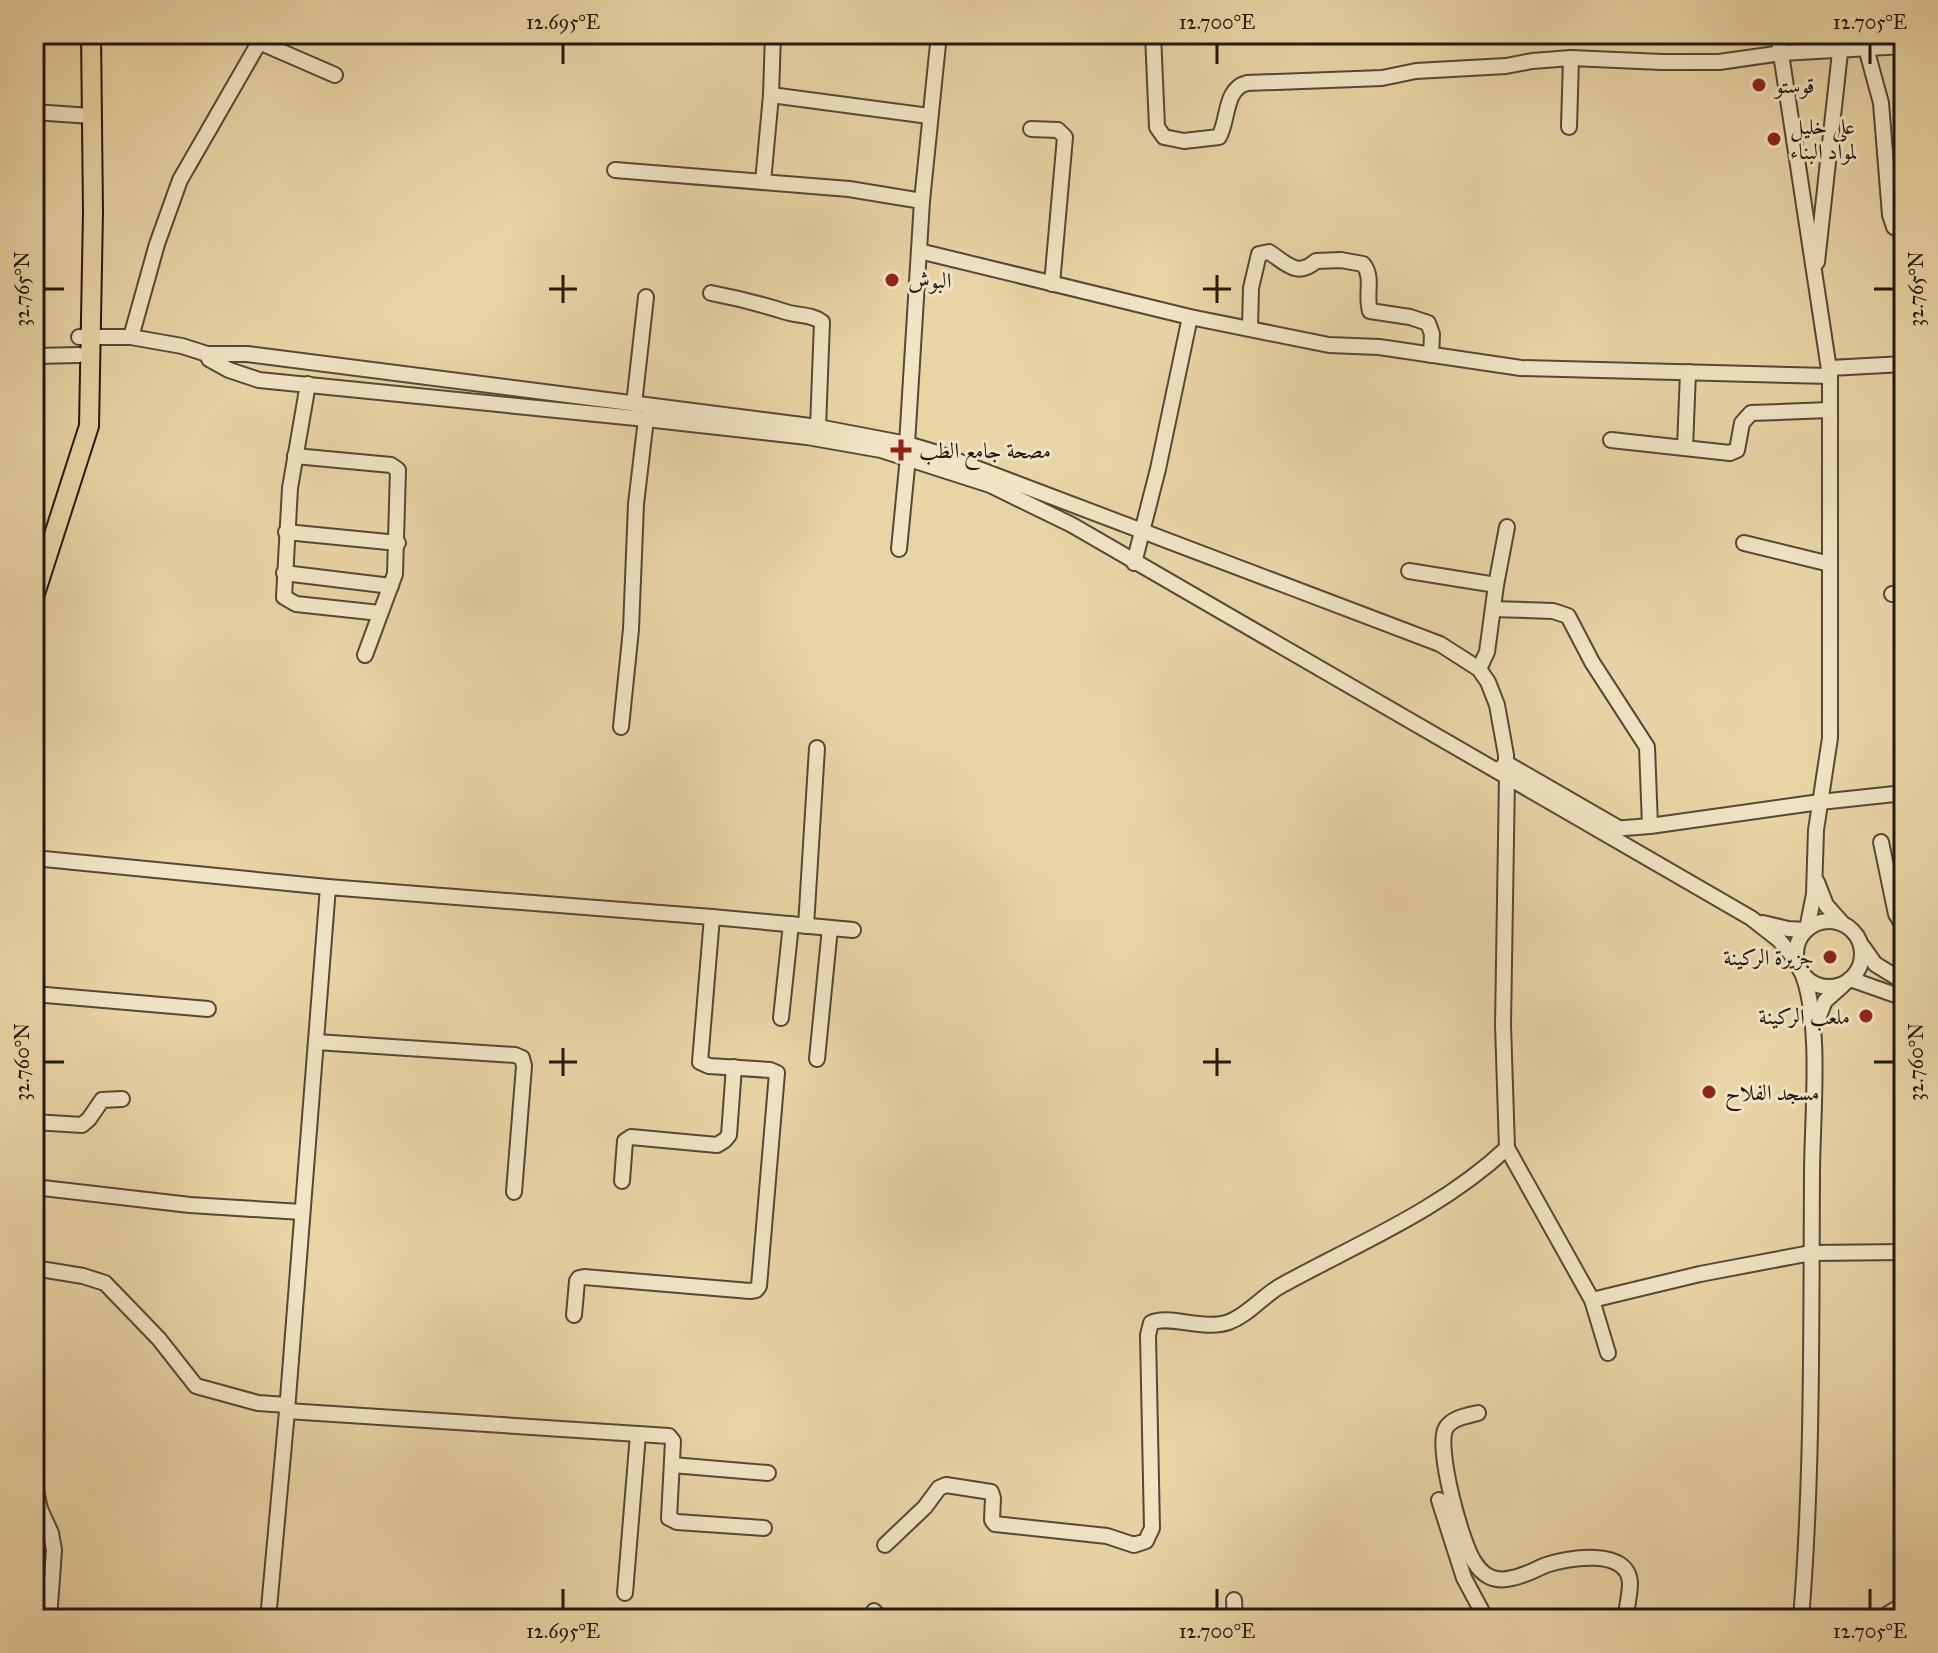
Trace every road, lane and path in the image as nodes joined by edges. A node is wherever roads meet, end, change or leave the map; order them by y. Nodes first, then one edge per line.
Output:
1 (91, 34) edge
2 (773, 34) edge
3 (939, 34) edge
4 (1153, 34) edge
5 (1778, 34) edge
6 (1842, 34) edge
7 (262, 38) edge
8 (1904, 46) edge
9 (1866, 48) junction
10 (1840, 50) junction
11 (1782, 53) junction
12 (1571, 58) junction
13 (335, 75) dead end
14 (771, 95) junction
15 (34, 112) edge
16 (91, 116) junction
17 (929, 116) junction
18 (1569, 127) dead end
19 (1031, 129) dead end
20 (615, 170) dead end
21 (763, 182) junction
22 (922, 201) junction
23 (1904, 233) edge
24 (919, 251) junction
25 (1816, 274) junction
26 (1052, 284) junction
27 (711, 293) dead end
28 (646, 297) dead end
29 (1190, 317) junction
30 (1250, 328) junction
31 (131, 337) junction
32 (83, 343) junction
33 (207, 354) junction
34 (1431, 355) junction
35 (34, 356) edge
36 (1904, 364) edge
37 (1688, 372) junction
38 (1830, 372) junction
39 (308, 384) junction
40 (477, 385) junction
41 (476, 401) junction
42 (634, 404) junction
43 (1830, 410) junction
44 (646, 419) junction
45 (818, 427) junction
46 (1611, 440) dead end
47 (1685, 448) junction
48 (907, 450) junction
49 (295, 456) junction
50 (77, 460) junction
51 (1046, 493) junction
52 (1041, 509) junction
53 (1507, 527) dead end
54 (1142, 531) junction
55 (286, 532) junction
56 (398, 543) junction
57 (1744, 543) dead end
58 (899, 549) dead end
59 (1134, 563) junction
60 (1830, 564) junction
61 (1409, 571) dead end
62 (284, 573) junction
63 (1496, 585) junction
64 (391, 586) junction
65 (34, 597) edge
66 (1493, 609) junction
67 (380, 613) junction
68 (34, 616) edge
69 (365, 655) dead end
70 (1479, 669) junction
71 (621, 727) dead end
72 (817, 748) dead end
73 (1504, 770) junction
74 (1904, 793) edge
75 (1820, 802) junction
76 (1650, 826) junction
77 (1617, 827) junction
78 (1600, 830) junction
79 (1881, 842) dead end
80 (34, 858) edge
81 (1815, 874) junction
82 (328, 887) junction
83 (712, 917) junction
84 (1751, 918) junction
85 (1842, 923) junction
86 (798, 925) junction
87 (830, 928) junction
88 (1806, 929) junction
89 (853, 930) dead end
90 (1904, 939) edge
91 (1861, 945) junction
92 (1796, 960) junction
93 (1803, 975) junction
94 (1847, 982) junction
95 (1904, 982) edge
96 (34, 994) edge
97 (1904, 998) edge
98 (208, 1009) dead end
99 (781, 1018) dead end
100 (1813, 1038) junction
101 (316, 1042) junction
102 (817, 1059) dead end
103 (734, 1067) junction
104 (122, 1099) dead end
105 (34, 1122) edge
106 (1507, 1148) junction
107 (622, 1181) dead end
108 (34, 1187) edge
109 (514, 1192) dead end
110 (302, 1212) junction
111 (1904, 1252) edge
112 (1811, 1253) junction
113 (34, 1268) edge
114 (1592, 1300) junction
115 (574, 1315) dead end
116 (1608, 1353) dead end
117 (287, 1408) junction
118 (1478, 1413) dead end
119 (638, 1434) junction
120 (672, 1465) junction
121 (768, 1473) dead end
122 (34, 1482) edge
123 (1439, 1500) dead end
124 (764, 1528) dead end
125 (885, 1545) dead end
126 (625, 1593) dead end
127 (1234, 1600) dead end
128 (1904, 1604) edge
129 (49, 1619) edge
130 (268, 1619) edge
131 (1235, 1619) edge
132 (1486, 1619) edge
133 (1625, 1619) edge
134 (1801, 1619) edge
135 (1880, 1619) edge

1 - 16 main road
2 - 14 street
3 - 17 street
4 - 12 street
5 - 11 street
6 - 10 street
7 - 13 street
7 - 31 street
8 - 9 street
9 - 10 street
9 - 23 street
10 - 11 street
10 - 25 street
11 - 12 street
11 - 25 street
12 - 18 street
14 - 17 street
14 - 21 street
15 - 16 street
16 - 32 main road
17 - 22 street
19 - 26 street
20 - 21 street
21 - 22 street
22 - 24 street
24 - 26 street
24 - 48 street
25 - 38 street
26 - 29 street
27 - 45 street
28 - 42 street
29 - 30 street
29 - 54 street
30 - 34 street
30 - 34 street
31 - 32 street
31 - 33 street
32 - 35 street
32 - 50 main road
33 - 39 street
33 - 40 street
34 - 37 street
36 - 38 street
37 - 38 street
37 - 47 street
38 - 43 street
39 - 41 street
39 - 49 street
40 - 41 street
40 - 42 street
41 - 44 street
42 - 45 street
43 - 47 street
43 - 60 street
44 - 48 street
44 - 71 street
45 - 48 street
46 - 47 street
48 - 51 street
48 - 52 street
48 - 58 street
49 - 55 street
49 - 56 street
50 - 65 main road
50 - 68 main road
51 - 52 street
51 - 54 street
52 - 59 street
53 - 63 street
54 - 59 street
54 - 70 street
55 - 56 street
55 - 62 street
56 - 64 street
57 - 60 street
59 - 73 street
60 - 75 street
61 - 63 street
62 - 64 street
62 - 67 street
63 - 66 street
64 - 67 street
66 - 70 street
66 - 76 street
67 - 69 street
70 - 73 street
72 - 86 street
73 - 77 street
73 - 78 street
73 - 106 street
74 - 75 street
75 - 76 street
75 - 81 street
76 - 77 street
77 - 78 street
78 - 84 street
79 - 90 street
80 - 82 street
81 - 85 street
81 - 88 street
82 - 83 street
82 - 101 street
83 - 86 street
83 - 103 street
84 - 88 street
84 - 92 street
85 - 88 street
85 - 91 street
86 - 87 street
86 - 99 street
87 - 89 street
87 - 102 street
88 - 92 street
91 - 94 street
91 - 95 street
92 - 93 street
93 - 94 street
93 - 100 street
94 - 97 street
94 - 100 street
96 - 98 street
100 - 112 street
101 - 109 street
101 - 110 street
103 - 107 street
103 - 115 street
104 - 105 street
106 - 114 street
106 - 125 street
108 - 110 street
110 - 117 street
111 - 112 street
112 - 114 street
112 - 134 street
113 - 117 street
114 - 116 street
117 - 119 street
117 - 130 street
118 - 133 street
119 - 120 street
119 - 126 street
120 - 121 street
120 - 124 street
122 - 129 street
123 - 132 street
127 - 131 street
128 - 135 street

